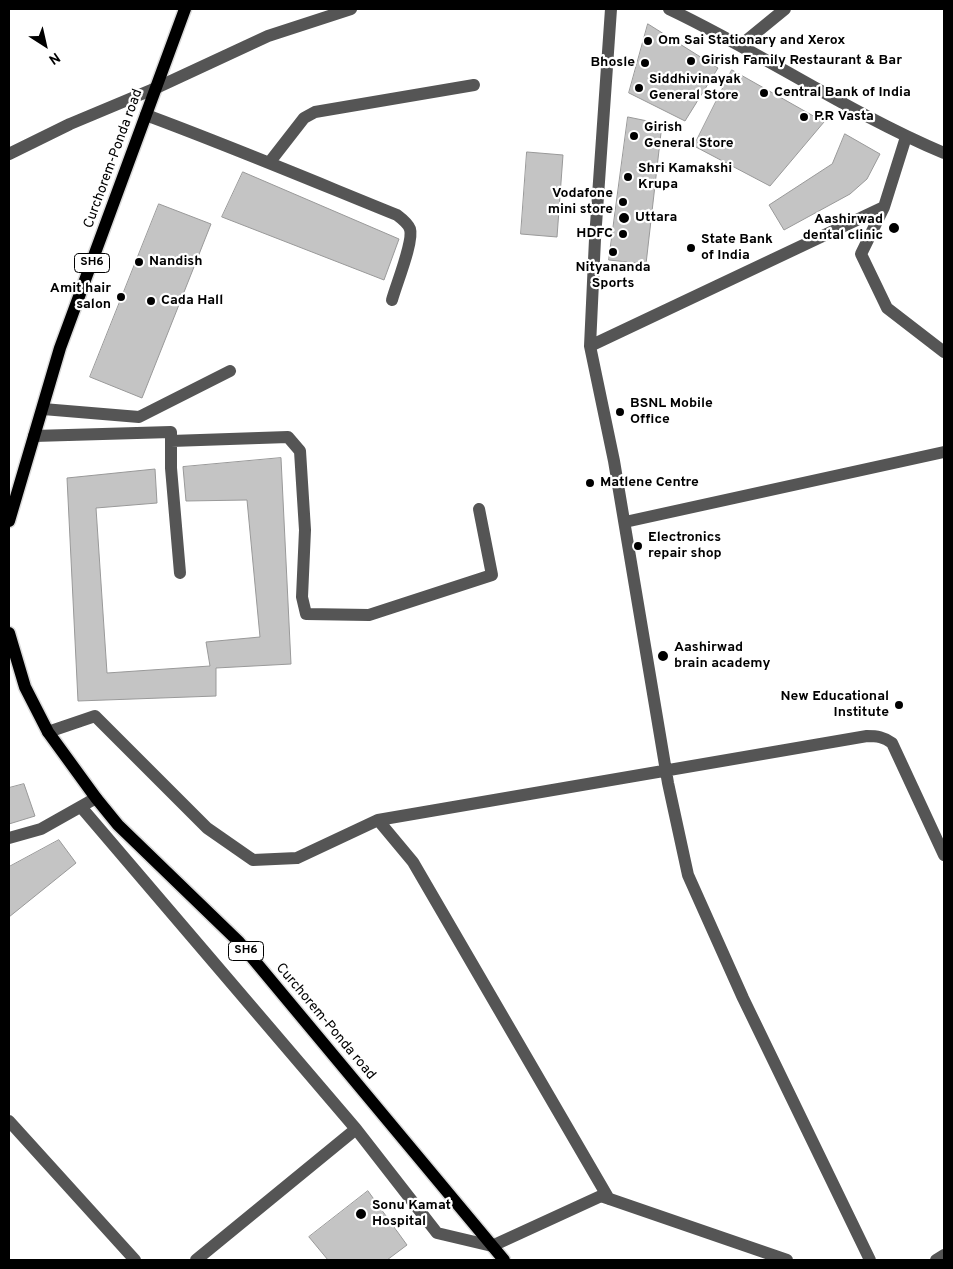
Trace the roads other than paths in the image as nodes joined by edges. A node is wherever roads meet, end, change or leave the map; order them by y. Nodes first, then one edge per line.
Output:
1 (185, 9) edge
2 (351, 9) edge
3 (610, 9) edge
4 (669, 9) edge
5 (785, 9) edge
6 (741, 45) junction
7 (474, 85) dead end
8 (156, 88) junction
9 (146, 115) junction
10 (906, 137) junction
11 (944, 153) edge
12 (9, 154) edge
13 (269, 163) junction
14 (884, 207) junction
15 (392, 300) dead end
16 (590, 346) junction
17 (944, 352) edge
18 (230, 372) dead end
19 (43, 409) junction
20 (34, 436) junction
21 (171, 441) junction
22 (944, 452) edge
23 (479, 509) dead end
24 (9, 521) edge
25 (625, 522) junction
26 (180, 573) dead end
27 (9, 633) edge
28 (48, 732) junction
29 (666, 770) junction
30 (96, 798) junction
31 (81, 807) junction
32 (378, 820) junction
33 (9, 838) edge
34 (944, 855) edge
35 (9, 1121) edge
36 (356, 1129) junction
37 (610, 1199) junction
38 (492, 1246) junction
39 (944, 1254) edge
40 (136, 1260) edge
41 (196, 1260) edge
42 (504, 1260) edge
43 (787, 1260) edge
44 (870, 1260) edge
45 (936, 1260) edge

1 - 8 main road, Curchorem-Ponda road / SH6
2 - 8 street
3 - 16 street
4 - 6 street
5 - 6 street
6 - 10 street
7 - 13 street
8 - 9 main road, Curchorem-Ponda road / SH6
8 - 12 street
9 - 13 street
9 - 19 main road, Curchorem-Ponda road / SH6
10 - 11 street
10 - 14 street
13 - 15 street
14 - 16 street
14 - 17 street
16 - 25 street
18 - 19 street
19 - 20 main road, Curchorem-Ponda road / SH6
20 - 21 street
20 - 24 main road, Curchorem-Ponda road / SH6
21 - 23 street
21 - 26 street
22 - 25 street
25 - 29 street
27 - 28 main road, Curchorem-Ponda road / SH6
28 - 30 main road, Curchorem-Ponda road / SH6
28 - 32 street
29 - 32 street
29 - 34 street
29 - 44 street
30 - 31 street
30 - 38 main road, Curchorem-Ponda road / SH6
31 - 33 street
31 - 36 street
32 - 37 street
35 - 40 street
36 - 38 street
36 - 41 street
37 - 38 street
37 - 43 street
38 - 42 main road, Curchorem-Ponda road / SH6
39 - 45 street

